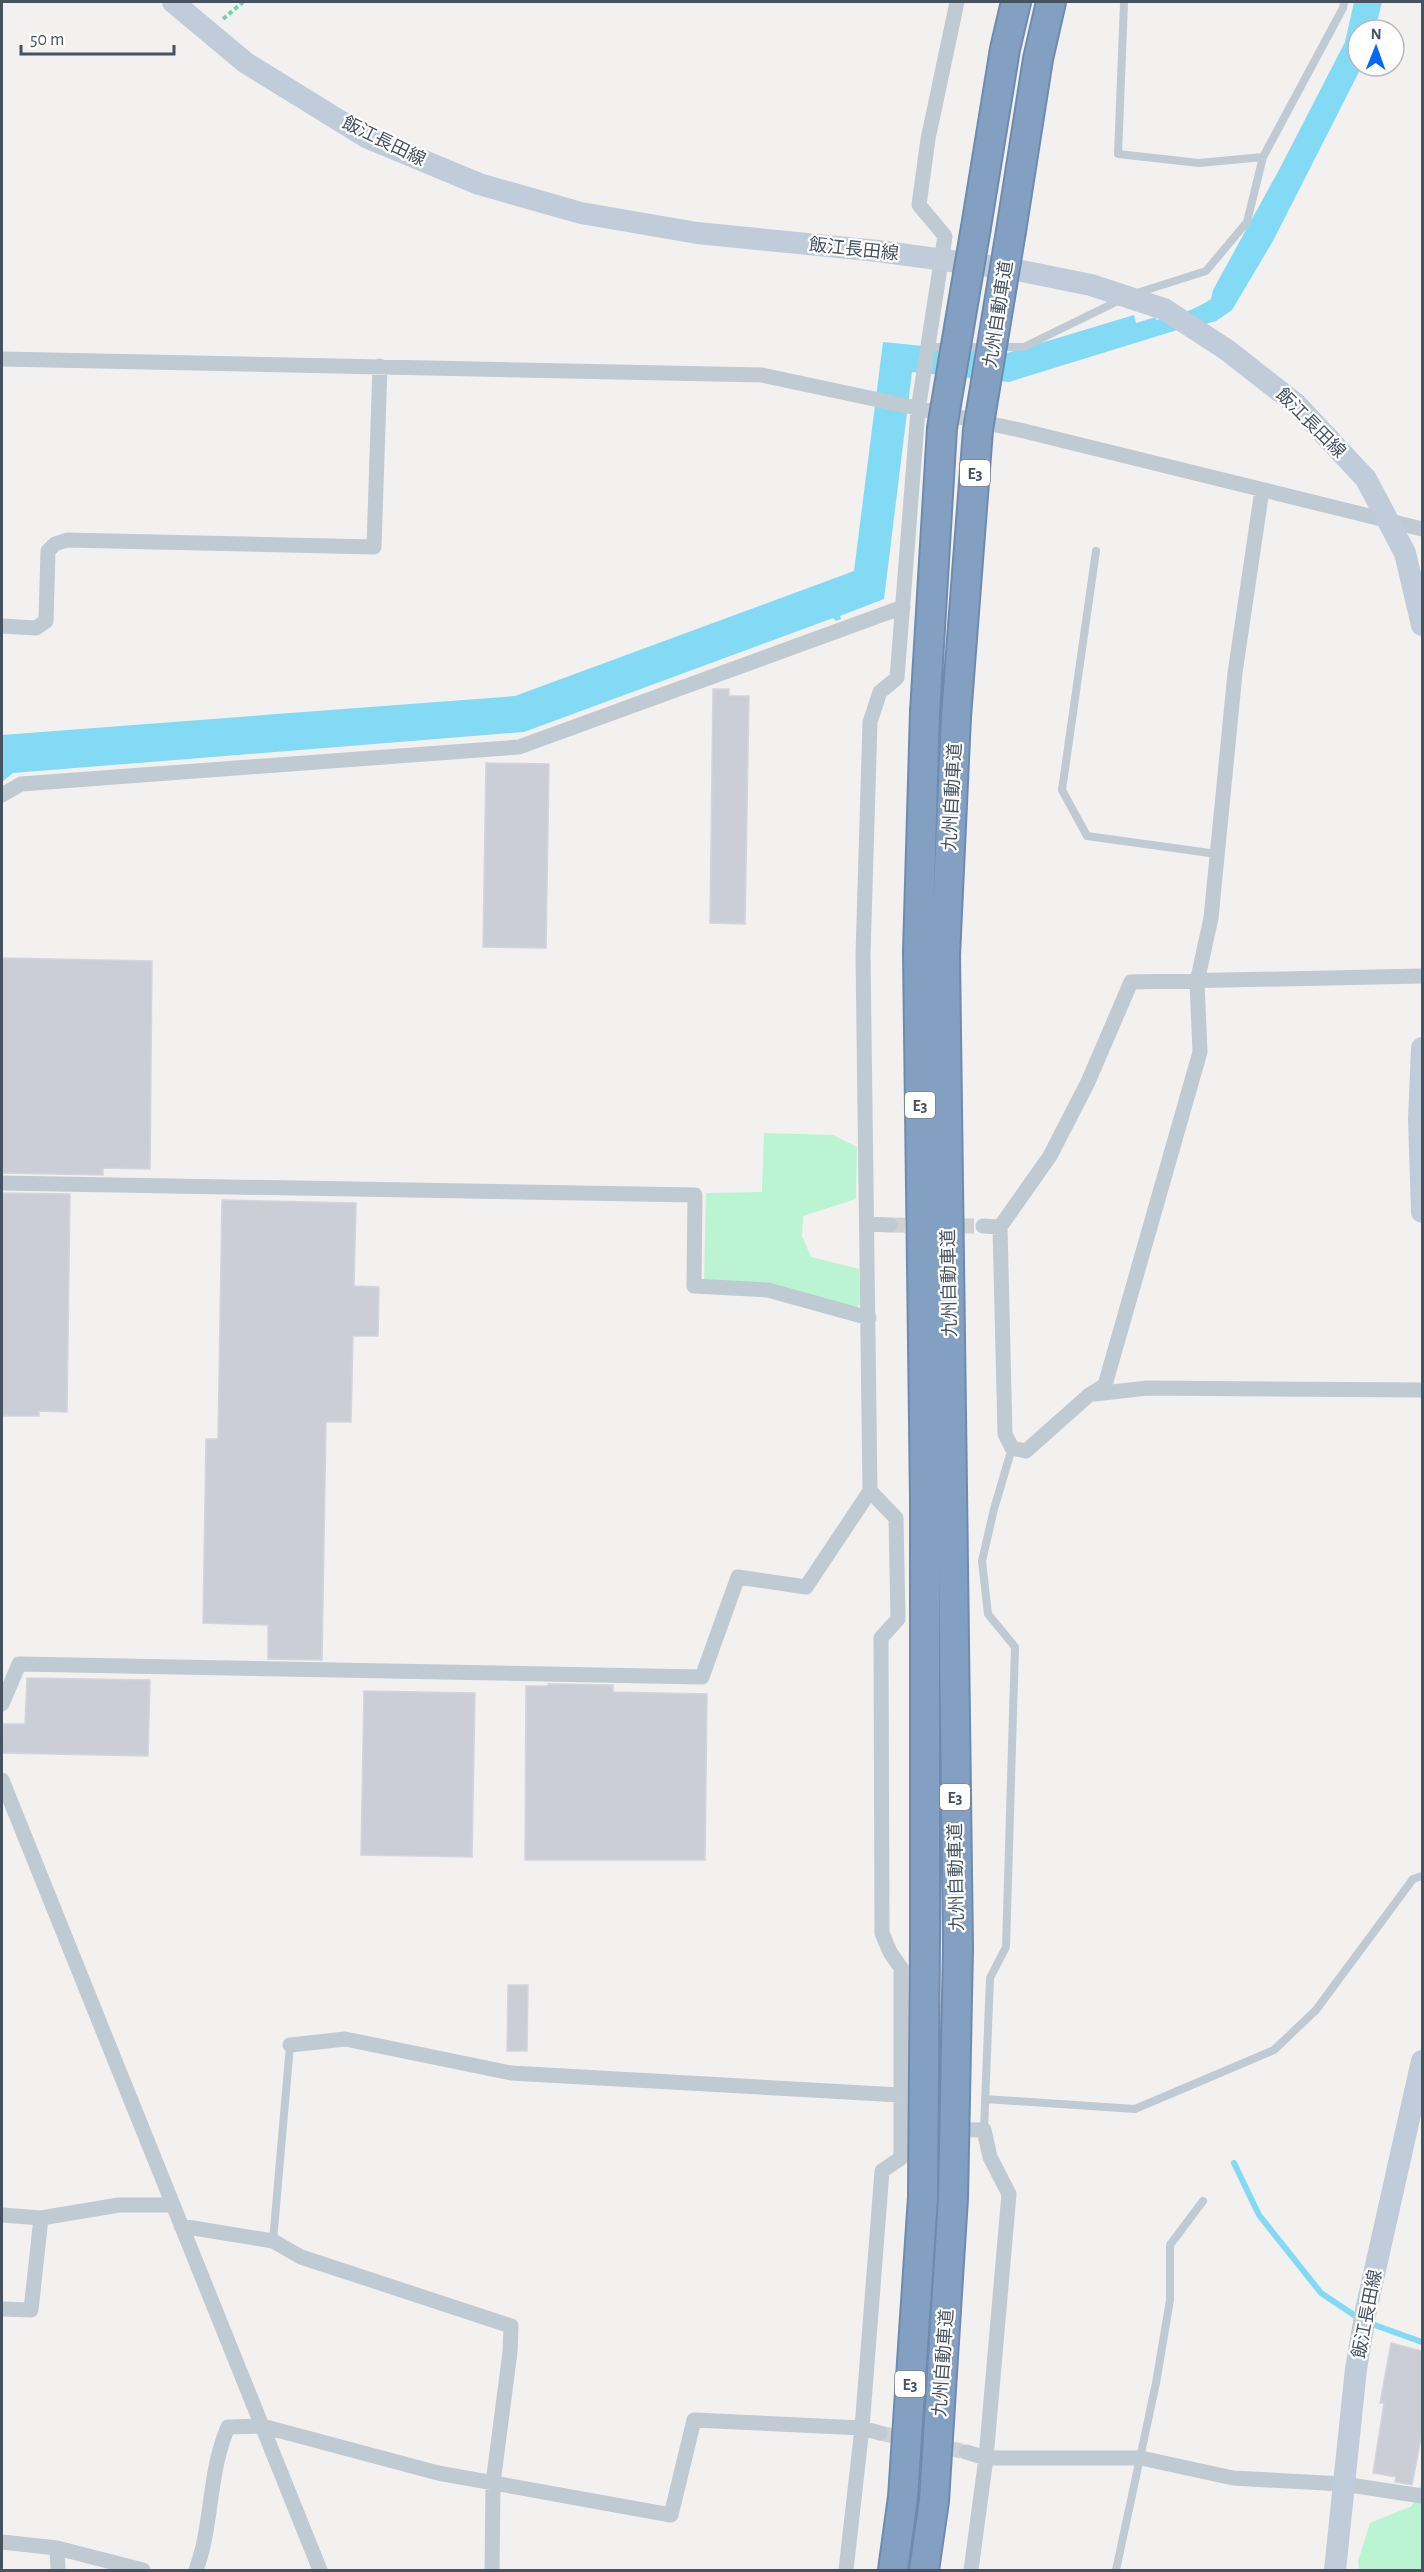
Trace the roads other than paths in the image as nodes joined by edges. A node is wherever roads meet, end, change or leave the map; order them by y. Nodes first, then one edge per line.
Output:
1 (173, 2) edge
2 (957, 2) edge
3 (1016, 2) edge
4 (1051, 2) edge
5 (1344, 2) edge
6 (1124, 3) edge
7 (1263, 157) junction
8 (941, 260) junction
9 (1128, 296) junction
10 (927, 344) junction
11 (2, 359) edge
12 (380, 366) junction
13 (914, 409) junction
14 (1262, 490) junction
15 (1388, 521) junction
16 (1422, 529) edge
17 (1096, 551) dead end
18 (903, 607) junction
19 (1422, 615) edge
20 (2, 626) edge
21 (2, 795) edge
22 (1217, 854) junction
23 (1422, 976) edge
24 (1197, 982) junction
25 (1422, 1048) edge
26 (2, 1183) edge
27 (1422, 1212) edge
28 (867, 1224) junction
29 (890, 1225) tunnel mouth
30 (983, 1226) tunnel mouth
31 (1000, 1227) junction
32 (869, 1318) junction
33 (1422, 1390) edge
34 (1089, 1395) junction
35 (1012, 1448) junction
36 (870, 1491) junction
37 (939, 1498) junction
38 (939, 1647) junction
39 (2, 1704) edge
40 (2, 1780) edge
41 (1422, 1876) edge
42 (290, 2045) joint
43 (1422, 2061) edge
44 (900, 2096) junction
45 (986, 2099) junction
46 (902, 2129) junction
47 (984, 2130) junction
48 (1203, 2202) dead end
49 (173, 2205) junction
50 (2, 2215) edge
51 (41, 2218) junction
52 (181, 2226) junction
53 (273, 2241) junction
54 (2, 2309) edge
55 (261, 2426) junction
56 (861, 2428) junction
57 (880, 2433) tunnel mouth
58 (966, 2452) tunnel mouth
59 (986, 2458) junction
60 (1141, 2458) junction
61 (493, 2483) junction
62 (1343, 2484) junction
63 (1422, 2496) edge
64 (2, 2542) edge
65 (57, 2548) junction
66 (58, 2571) edge
67 (143, 2571) edge
68 (196, 2571) edge
69 (320, 2571) edge
70 (492, 2571) edge
71 (846, 2571) edge
72 (892, 2571) edge
73 (924, 2571) edge
74 (971, 2571) edge
75 (1116, 2571) edge
76 (1335, 2571) edge

1 - 8 main road, 飯江長田線
2 - 8 street
3 - 37 highway, 九州自動車道 / E3, bridge
4 - 37 highway, 九州自動車道 / E3, bridge
5 - 7 lane
6 - 7 lane
7 - 9 lane
8 - 9 main road, 飯江長田線
8 - 10 street
9 - 10 lane
9 - 15 main road, 飯江長田線
10 - 13 street
11 - 12 street
12 - 13 street
12 - 20 street
13 - 14 street
13 - 18 street
14 - 15 street
14 - 22 street
15 - 16 street
15 - 19 main road, 飯江長田線
17 - 22 lane
18 - 21 street
18 - 28 street
22 - 24 street
23 - 24 street
24 - 31 street
24 - 34 street
25 - 27 main road
26 - 32 street
28 - 29 street
28 - 32 street
30 - 31 street
31 - 35 street
32 - 36 street
33 - 34 street
34 - 35 street
35 - 45 lane
36 - 39 street
36 - 44 street
37 - 38 highway, 九州自動車道 / E3
38 - 72 highway, 九州自動車道 / E3, bridge
38 - 73 highway, 九州自動車道 / E3, bridge
40 - 49 street
41 - 45 lane
42 - 44 street
42 - 53 lane
43 - 62 main road, 飯江長田線
44 - 46 street
45 - 47 lane
46 - 47 street
46 - 56 street
47 - 59 street
48 - 60 lane
49 - 51 street
49 - 52 street
50 - 51 street
51 - 54 street
52 - 53 street
52 - 55 street
53 - 61 street
55 - 61 street
55 - 68 street
55 - 69 street
56 - 57 street
56 - 61 street
56 - 71 street
58 - 59 street
59 - 60 street
59 - 74 street
60 - 62 street
60 - 75 lane
61 - 70 street
62 - 63 street
62 - 76 main road, 飯江長田線
64 - 65 street
65 - 66 street
65 - 67 street

